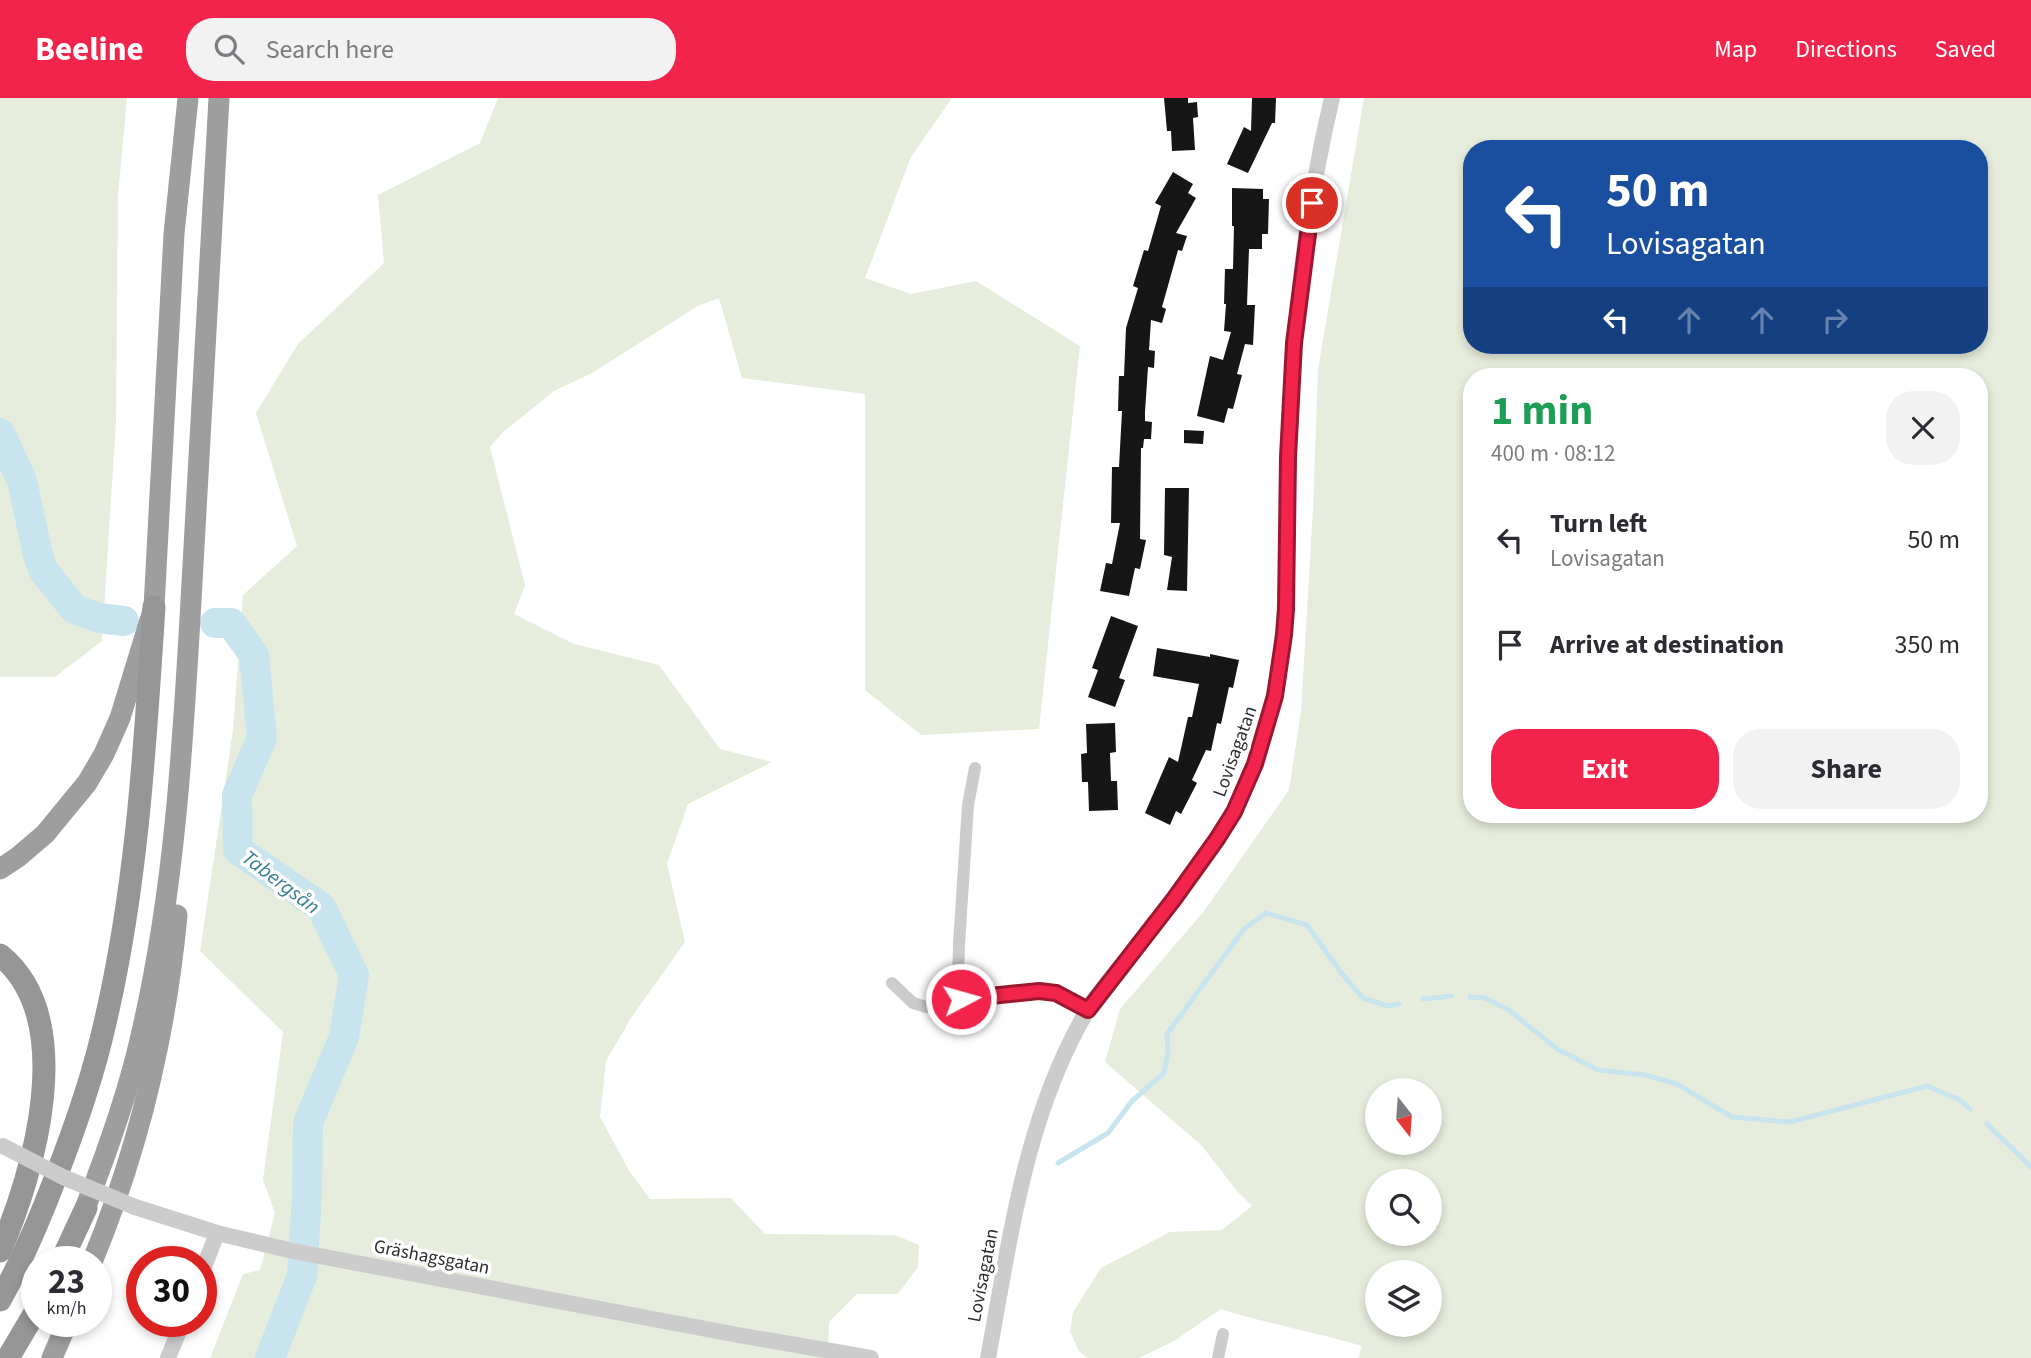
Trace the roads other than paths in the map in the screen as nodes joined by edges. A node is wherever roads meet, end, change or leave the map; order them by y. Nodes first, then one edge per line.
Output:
1 (188, 98) edge
2 (219, 98) edge
3 (1332, 98) edge
4 (154, 607) joint
5 (141, 676) junction
6 (181, 760) junction
7 (975, 768) dead end
8 (0, 869) edge
9 (0, 955) edge
10 (891, 983) dead end
11 (961, 999) junction
12 (1080, 1006) junction
13 (1, 1145) edge
14 (86, 1208) joint
15 (217, 1233) junction
16 (68, 1246) edge
17 (98, 1246) edge
18 (212, 1246) edge
19 (0, 1251) edge
20 (0, 1300) edge
21 (1223, 1334) dead end
22 (21, 1336) edge
23 (61, 1337) edge
24 (177, 1337) edge
25 (8, 1358) edge
26 (52, 1358) edge
27 (168, 1358) edge
28 (872, 1358) edge
29 (988, 1358) edge
30 (1217, 1358) edge

1 - 4 highway
2 - 6 highway
3 - 12 street, Lovisagatan
4 - 5 highway
5 - 8 highway
5 - 20 highway
6 - 14 highway
6 - 17 highway
7 - 11 street
9 - 19 highway
10 - 11 street
11 - 12 street
12 - 29 street, Lovisagatan
13 - 15 street, Gräshagsgatan, bridge
14 - 16 highway
15 - 18 street
15 - 28 street, Gräshagsgatan
21 - 30 street
22 - 25 highway
23 - 26 highway
24 - 27 street

